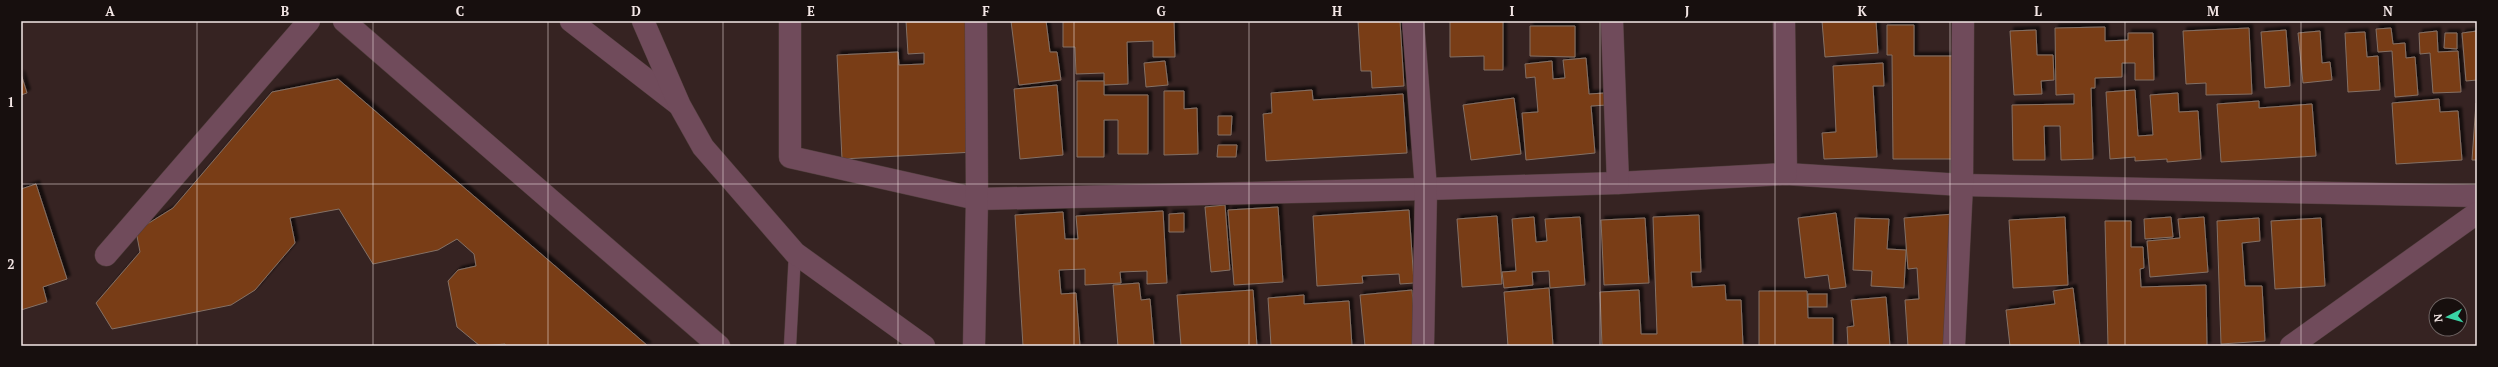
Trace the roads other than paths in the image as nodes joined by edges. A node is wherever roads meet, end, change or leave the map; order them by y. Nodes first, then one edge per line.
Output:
1 (309, 21) edge
2 (344, 21) edge
3 (571, 21) edge
4 (643, 21) edge
5 (790, 21) edge
6 (976, 21) edge
7 (1413, 21) edge
8 (1612, 21) edge
9 (1784, 21) edge
10 (1963, 21) edge
11 (680, 106) junction
12 (1786, 174) junction
13 (1618, 183) junction
14 (1962, 185) junction
15 (1426, 189) junction
16 (2477, 196) edge
17 (977, 198) junction
18 (2477, 213) edge
19 (795, 253) junction
20 (106, 255) dead end
21 (719, 346) edge
22 (790, 346) edge
23 (924, 346) edge
24 (974, 346) edge
25 (1423, 346) edge
26 (1954, 346) edge
27 (2291, 346) edge

1 - 20 street
2 - 21 street
3 - 11 street
4 - 11 street
5 - 17 street
6 - 17 street
7 - 15 street
8 - 13 street
9 - 12 street
10 - 14 street
11 - 19 street
12 - 13 street
12 - 14 street
13 - 15 street
14 - 16 street
14 - 26 street
15 - 17 street
15 - 25 street
17 - 24 street
18 - 27 street
19 - 22 lane
19 - 23 street

